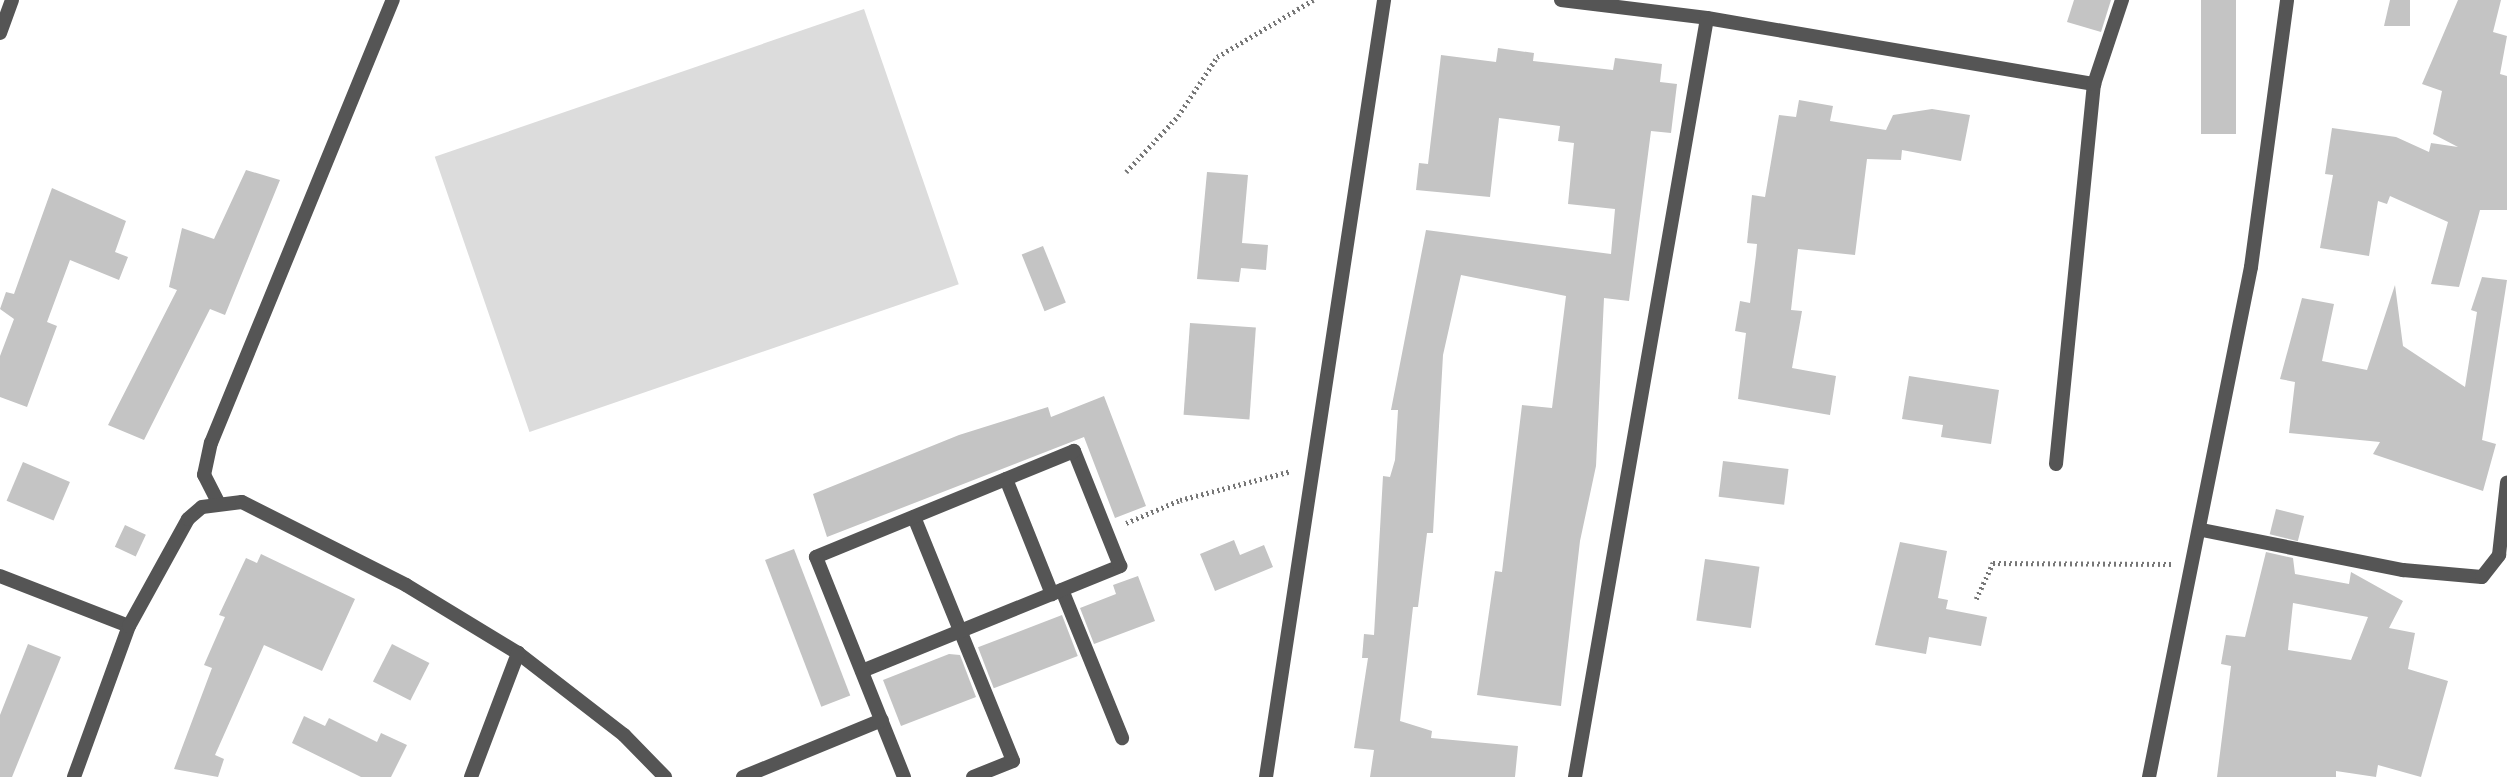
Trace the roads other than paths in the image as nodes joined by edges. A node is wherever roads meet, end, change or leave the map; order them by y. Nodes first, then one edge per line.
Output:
1 (12, 0) edge
2 (393, 0) edge
3 (1384, 0) edge
4 (1561, 0) edge
5 (2122, 0) edge
6 (2287, 0) edge
7 (1707, 18) junction
8 (0, 33) edge
9 (2094, 84) junction
10 (2056, 464) dead end
11 (1006, 479) junction
12 (2507, 482) edge
13 (219, 504) junction
14 (914, 517) junction
15 (2202, 530) junction
16 (0, 576) edge
17 (1057, 592) junction
18 (129, 626) junction
19 (961, 631) junction
20 (518, 653) junction
21 (862, 671) junction
22 (882, 720) junction
23 (1122, 738) dead end
24 (74, 777) edge
25 (471, 777) edge
26 (665, 777) edge
27 (743, 777) edge
28 (904, 777) edge
29 (973, 777) edge
30 (1266, 777) edge
31 (1575, 777) edge
32 (2149, 777) edge

1 - 8 street
2 - 13 street
3 - 30 street
4 - 7 street
5 - 9 street
6 - 15 street
7 - 9 street
7 - 31 street
9 - 10 street
11 - 14 street
11 - 17 street
11 - 17 street
12 - 15 street
13 - 18 street
13 - 20 street
14 - 19 street
14 - 21 street
15 - 32 street
16 - 18 street
17 - 19 street
17 - 23 street
18 - 24 street
19 - 21 street
19 - 29 street
20 - 25 street
20 - 26 street
21 - 22 street
22 - 27 street
22 - 28 street

